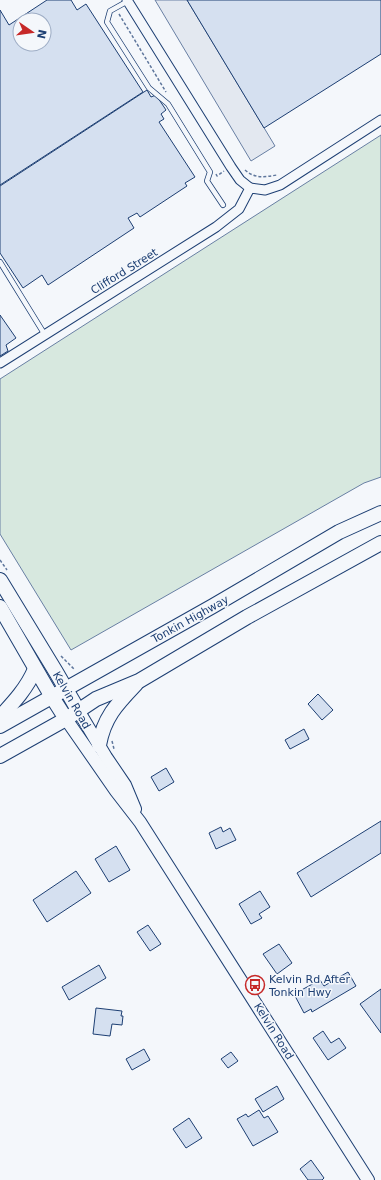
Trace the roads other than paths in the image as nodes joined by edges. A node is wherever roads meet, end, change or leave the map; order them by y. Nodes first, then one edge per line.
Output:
1 (127, 1) edge
2 (381, 120) edge
3 (250, 188) junction
4 (223, 205) dead end
5 (0, 262) edge
6 (45, 335) junction
7 (0, 363) edge
8 (381, 513) edge
9 (381, 543) edge
10 (0, 580) edge
11 (0, 607) edge
12 (35, 669) junction
13 (139, 681) junction
14 (66, 689) junction
15 (52, 697) junction
16 (78, 710) junction
17 (0, 717) edge
18 (66, 719) junction
19 (0, 726) edge
20 (99, 745) junction
21 (0, 756) edge
22 (140, 822) junction
23 (368, 1180) edge

1 - 3 street
1 - 4 lane
2 - 3 street
3 - 6 street, Clifford Street
5 - 6 lane
6 - 7 street, Clifford Street
8 - 14 main road, Tonkin Highway
9 - 13 main road
10 - 14 main road, Kelvin Road
11 - 12 main road, Kelvin Road
12 - 15 main road, Kelvin Road
12 - 17 main road
13 - 16 main road
13 - 20 main road
14 - 15 main road, Tonkin Highway
14 - 16 main road, Kelvin Road
15 - 18 main road, Kelvin Road
15 - 19 main road, Tonkin Highway
16 - 18 main road
16 - 20 main road, Kelvin Road
18 - 21 main road
18 - 22 main road, Kelvin Road
20 - 22 main road, Kelvin Road
22 - 23 main road, Kelvin Road

